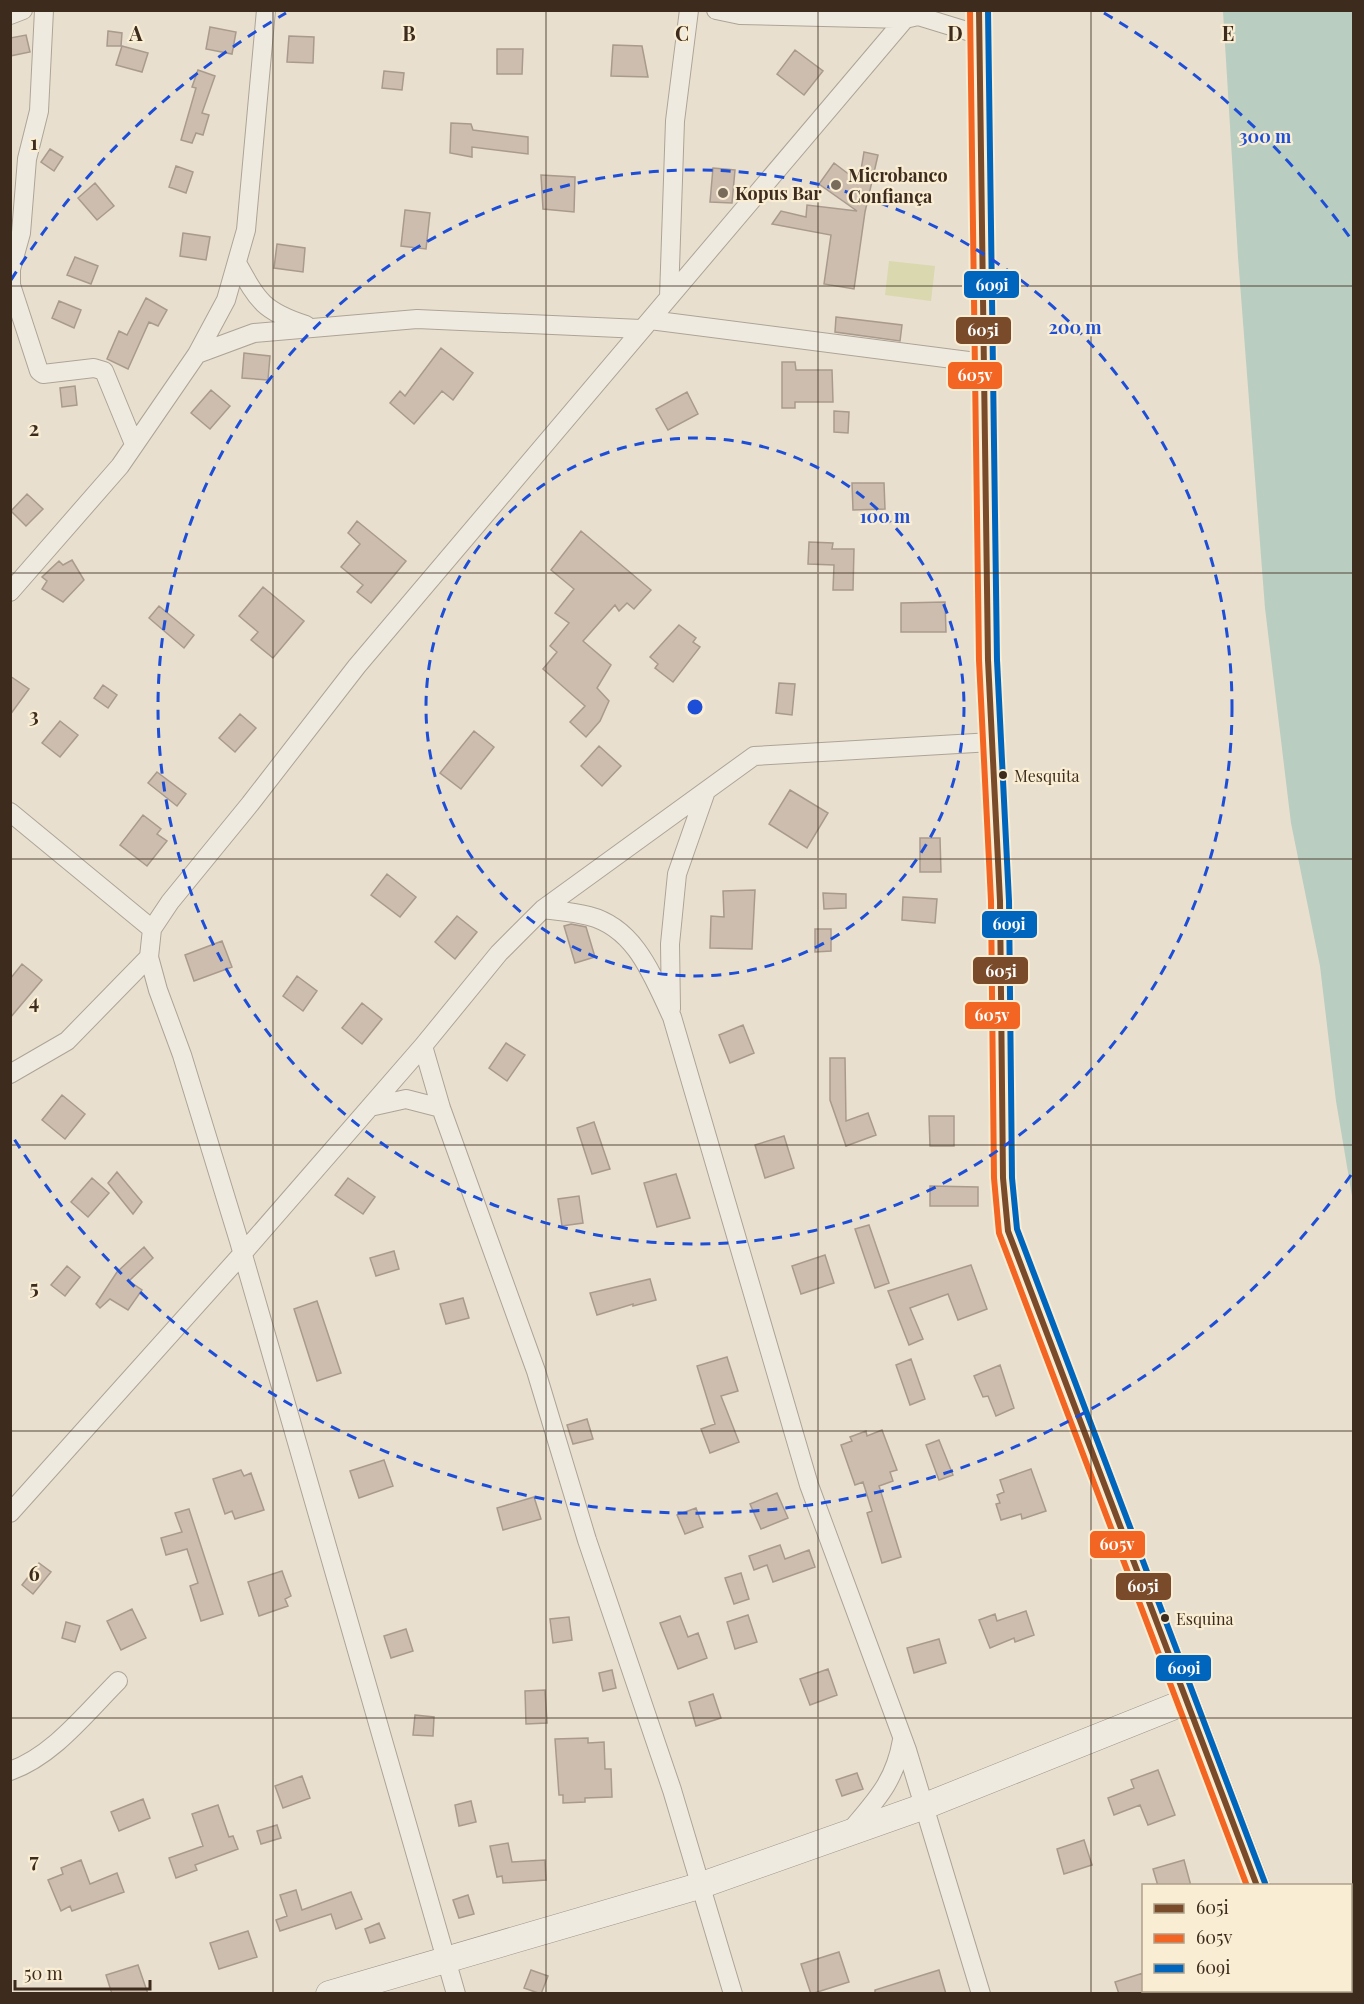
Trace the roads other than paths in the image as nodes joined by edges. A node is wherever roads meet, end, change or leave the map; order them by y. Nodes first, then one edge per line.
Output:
1 (23, 10) edge
2 (44, 10) edge
3 (266, 10) edge
4 (689, 10) edge
5 (717, 10) edge
6 (751, 13) edge
7 (10, 15) edge
8 (916, 15) edge
9 (979, 23) edge
10 (237, 263) junction
11 (669, 297) junction
12 (645, 324) junction
13 (313, 327) junction
14 (197, 354) junction
15 (984, 363) junction
16 (134, 444) junction
17 (10, 592) edge
18 (992, 742) junction
19 (705, 794) junction
20 (10, 812) edge
21 (543, 909) junction
22 (152, 929) junction
23 (149, 957) junction
24 (672, 1017) junction
25 (423, 1046) junction
26 (10, 1074) edge
27 (370, 1107) junction
28 (441, 1108) junction
29 (243, 1253) junction
30 (10, 1513) edge
31 (118, 1681) dead end
32 (1185, 1702) junction
33 (902, 1739) junction
34 (10, 1771) edge
35 (925, 1806) junction
36 (852, 1830) junction
37 (1256, 1884) edge
38 (699, 1886) junction
39 (445, 1962) junction
40 (329, 1994) edge
41 (456, 1994) edge
42 (733, 1994) edge
43 (981, 1994) edge

1 - 7 street
2 - 16 street
3 - 10 street
4 - 11 street
5 - 6 street
6 - 8 street
8 - 9 street
8 - 11 street
9 - 15 street
10 - 13 street
10 - 14 street
11 - 12 street
12 - 13 street
12 - 15 street
12 - 22 street
13 - 14 street
14 - 16 street
15 - 18 street
16 - 17 street
18 - 19 street
18 - 32 street
19 - 21 street
19 - 24 street
20 - 22 street
21 - 24 street
21 - 25 street
22 - 23 street
23 - 26 street
23 - 29 street
24 - 33 street
25 - 27 street
25 - 28 street
27 - 28 street
27 - 29 street
28 - 38 street
29 - 30 street
29 - 39 street
31 - 34 street
32 - 35 street
32 - 37 street
33 - 35 street
33 - 36 street
35 - 36 street
35 - 43 street
36 - 38 street
38 - 39 street
38 - 42 street
39 - 40 street
39 - 41 street

